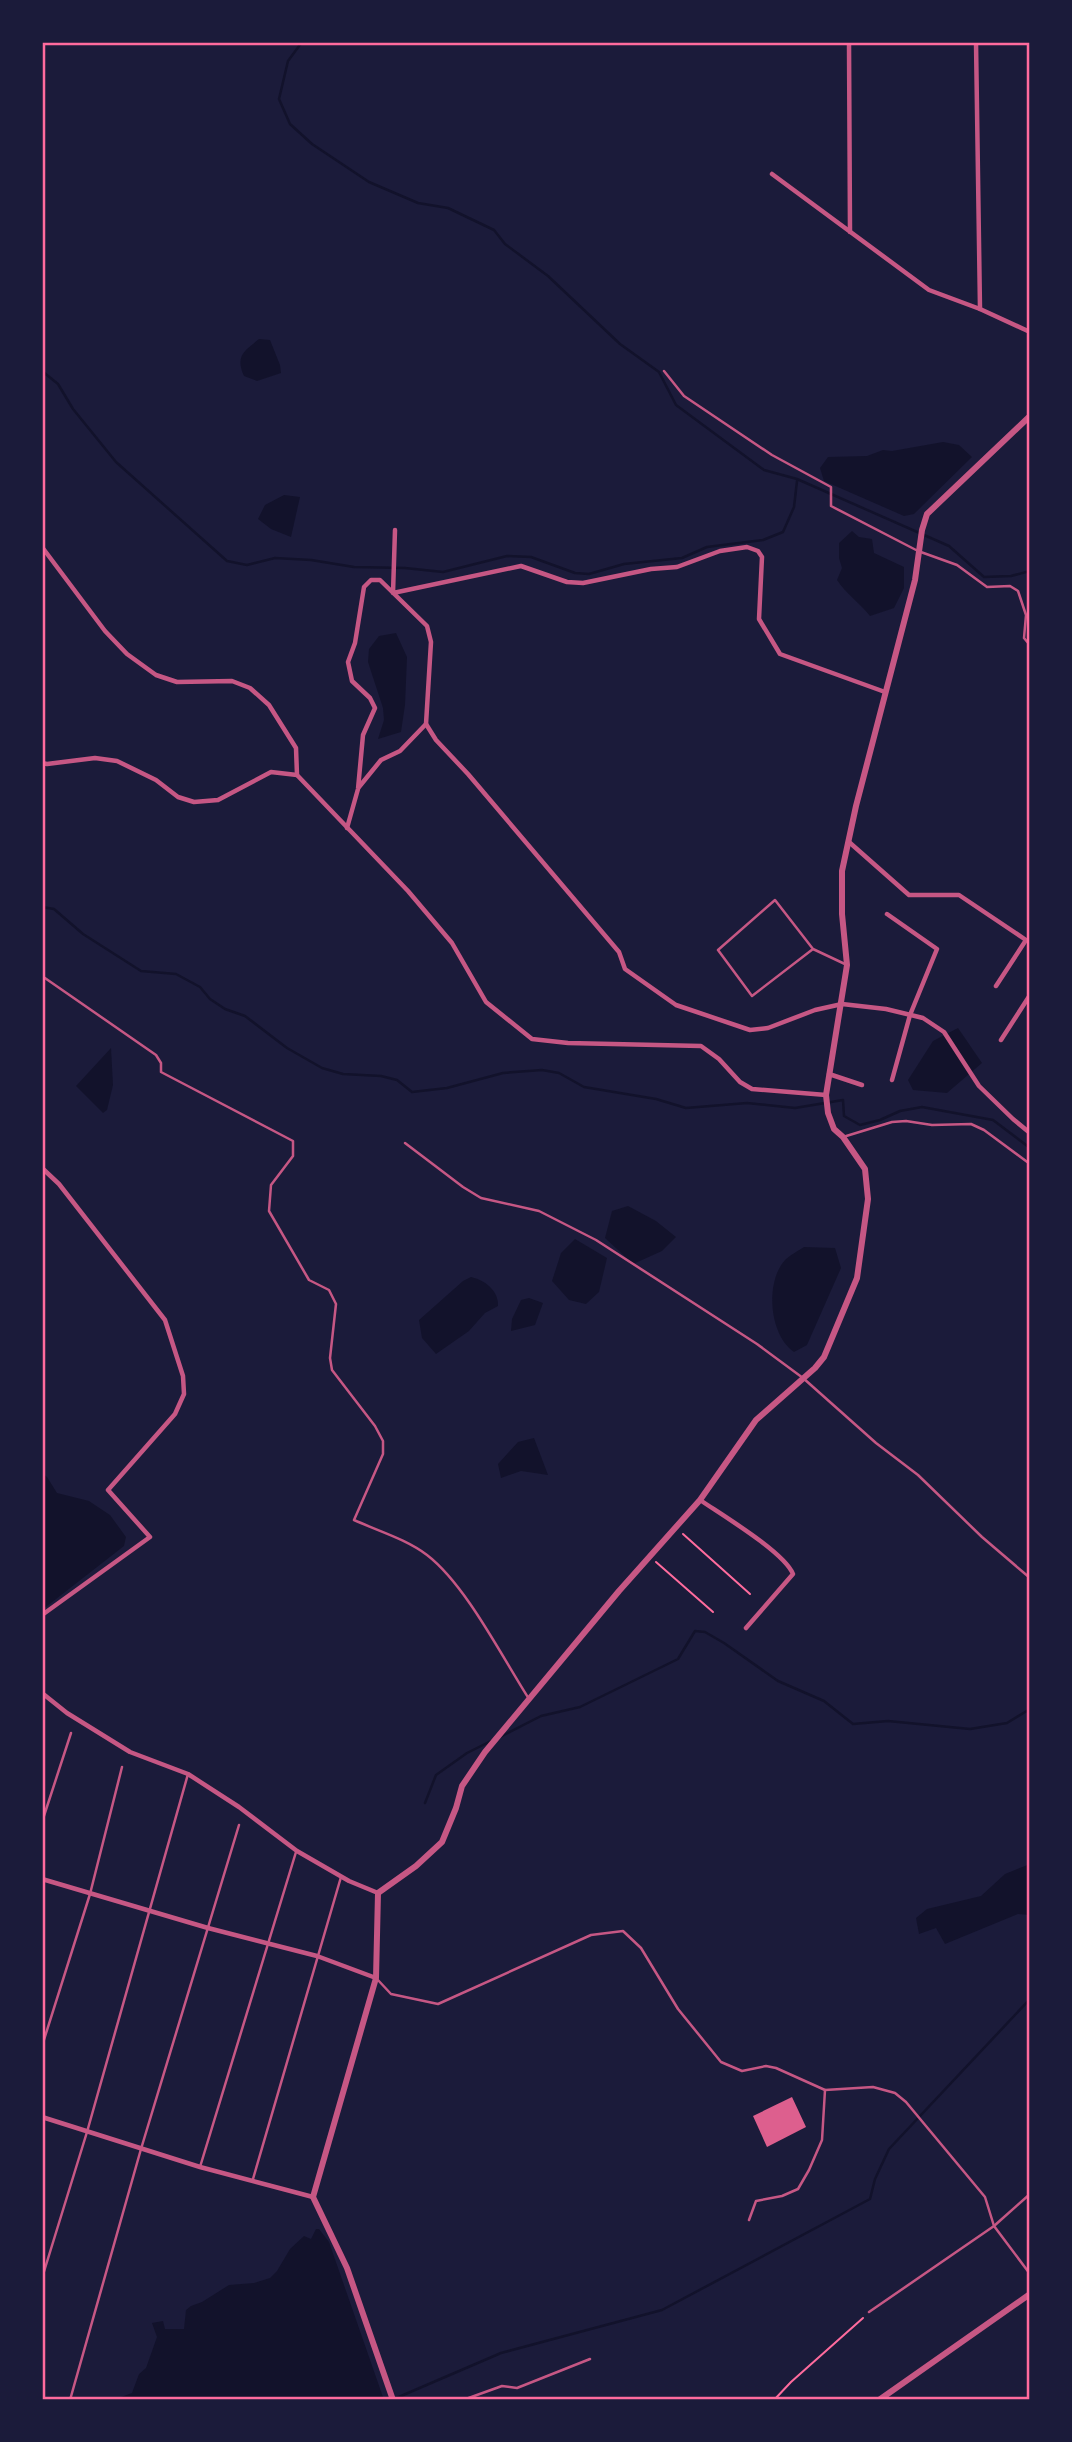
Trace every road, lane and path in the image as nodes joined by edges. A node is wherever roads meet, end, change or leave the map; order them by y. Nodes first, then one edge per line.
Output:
1 (849, 42) edge
2 (976, 42) edge
3 (772, 174) dead end
4 (850, 232) junction
5 (980, 309) junction
6 (1030, 332) edge
7 (664, 371) dead end
8 (1030, 416) edge
9 (395, 530) dead end
10 (42, 547) edge
11 (918, 551) junction
12 (393, 593) junction
13 (1030, 648) edge
14 (1026, 654) dead end
15 (885, 692) junction
16 (426, 723) junction
17 (42, 763) edge
18 (297, 775) junction
19 (358, 789) junction
20 (347, 828) junction
21 (848, 841) junction
22 (887, 914) dead end
23 (813, 949) junction
24 (846, 965) junction
25 (42, 976) edge
26 (996, 986) dead end
27 (1030, 995) edge
28 (842, 1004) junction
29 (910, 1015) junction
30 (1001, 1040) dead end
31 (829, 1074) junction
32 (892, 1080) dead end
33 (862, 1085) dead end
34 (826, 1095) junction
35 (1030, 1133) edge
36 (843, 1137) junction
37 (405, 1143) dead end
38 (1030, 1164) edge
39 (42, 1168) edge
40 (803, 1378) junction
41 (700, 1500) junction
42 (676, 1528) junction
43 (650, 1557) junction
44 (1030, 1578) edge
45 (750, 1594) dead end
46 (713, 1612) dead end
47 (42, 1615) edge
48 (746, 1628) dead end
49 (42, 1693) edge
50 (529, 1700) junction
51 (71, 1733) dead end
52 (122, 1767) dead end
53 (188, 1774) junction
54 (42, 1822) edge
55 (239, 1825) dead end
56 (297, 1851) junction
57 (341, 1876) junction
58 (42, 1879) edge
59 (378, 1893) junction
60 (90, 1894) junction
61 (150, 1911) junction
62 (208, 1928) junction
63 (267, 1944) junction
64 (317, 1956) junction
65 (376, 1979) junction
66 (42, 2046) edge
67 (825, 2090) junction
68 (42, 2117) edge
69 (87, 2132) junction
70 (141, 2149) junction
71 (200, 2166) junction
72 (253, 2179) junction
73 (1030, 2194) edge
74 (313, 2197) junction
75 (749, 2220) dead end
76 (994, 2226) junction
77 (1030, 2274) edge
78 (42, 2278) edge
79 (1030, 2294) edge
80 (869, 2312) joint
81 (590, 2360) dead end
82 (69, 2400) edge
83 (393, 2400) edge
84 (463, 2400) edge
85 (774, 2400) edge
86 (879, 2400) edge

1 - 4 street
2 - 5 street
3 - 4 street
4 - 5 street
5 - 6 street
7 - 11 lane
8 - 11 street
9 - 12 street
10 - 18 street
11 - 13 lane
11 - 15 street
12 - 15 street
12 - 16 street
12 - 19 street
13 - 14 lane
15 - 21 street
16 - 19 street
16 - 28 street
17 - 18 street
18 - 20 street
19 - 20 street
20 - 34 street
21 - 24 street
21 - 26 street
22 - 29 street
23 - 23 lane
23 - 24 lane
24 - 28 street
25 - 50 lane
27 - 30 street
28 - 29 street
28 - 31 street
29 - 32 street
29 - 35 street
31 - 33 street
31 - 34 street
34 - 36 street
36 - 38 lane
36 - 40 street
37 - 40 lane
39 - 47 street
40 - 41 street
40 - 44 lane
41 - 42 street
41 - 48 street
42 - 43 street
42 - 45 path
43 - 46 path
43 - 50 street
49 - 53 street
50 - 59 street
51 - 54 lane
52 - 60 lane
53 - 56 street
53 - 61 lane
55 - 62 lane
56 - 57 street
56 - 63 lane
57 - 59 street
57 - 64 lane
58 - 60 street
59 - 65 street
60 - 61 street
60 - 66 lane
61 - 62 street
61 - 69 lane
62 - 63 street
62 - 70 lane
63 - 64 street
63 - 71 lane
64 - 65 street
64 - 72 lane
65 - 67 lane
65 - 74 street
67 - 75 lane
67 - 76 lane
68 - 69 street
69 - 70 street
69 - 78 lane
70 - 71 street
70 - 82 lane
71 - 72 street
72 - 74 street
73 - 76 lane
74 - 83 street
76 - 77 lane
76 - 80 lane
79 - 86 street
80 - 85 path
81 - 84 lane

